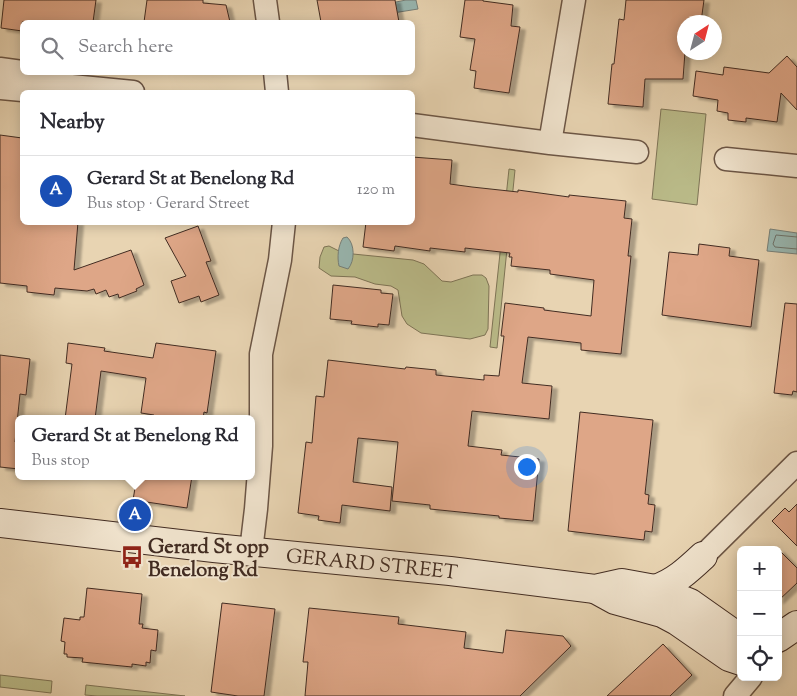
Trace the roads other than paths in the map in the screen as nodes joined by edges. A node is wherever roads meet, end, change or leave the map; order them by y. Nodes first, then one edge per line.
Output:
1 (264, 0) edge
2 (574, 0) edge
3 (268, 20) edge
4 (0, 69) edge
5 (20, 72) edge
6 (38, 75) edge
7 (275, 75) edge
8 (60, 85) junction
9 (0, 88) edge
10 (23, 90) edge
11 (38, 90) edge
12 (112, 90) edge
13 (277, 90) edge
14 (415, 125) edge
15 (550, 143) junction
16 (637, 152) dead end
17 (726, 159) dead end
18 (797, 166) edge
19 (284, 225) edge
20 (797, 463) edge
21 (0, 523) edge
22 (251, 552) junction
23 (703, 556) joint
24 (595, 589) junction
25 (655, 589) junction
26 (797, 625) edge
27 (737, 636) edge
28 (781, 636) edge
29 (797, 648) edge
30 (782, 655) edge
31 (737, 660) edge
32 (748, 681) edge
33 (735, 696) edge

1 - 3 street
2 - 15 street
4 - 5 street
6 - 8 street
7 - 13 street
8 - 11 street
8 - 12 street
9 - 10 street
14 - 15 street
15 - 16 street
17 - 18 street
19 - 22 street
20 - 23 street
21 - 22 main road, GERARD STREET
22 - 24 main road, GERARD STREET
23 - 25 main road
24 - 25 main road, GERARD STREET
24 - 31 main road, GERARD STREET
25 - 27 main road, GERARD STREET
26 - 28 main road
29 - 30 main road
32 - 33 street

